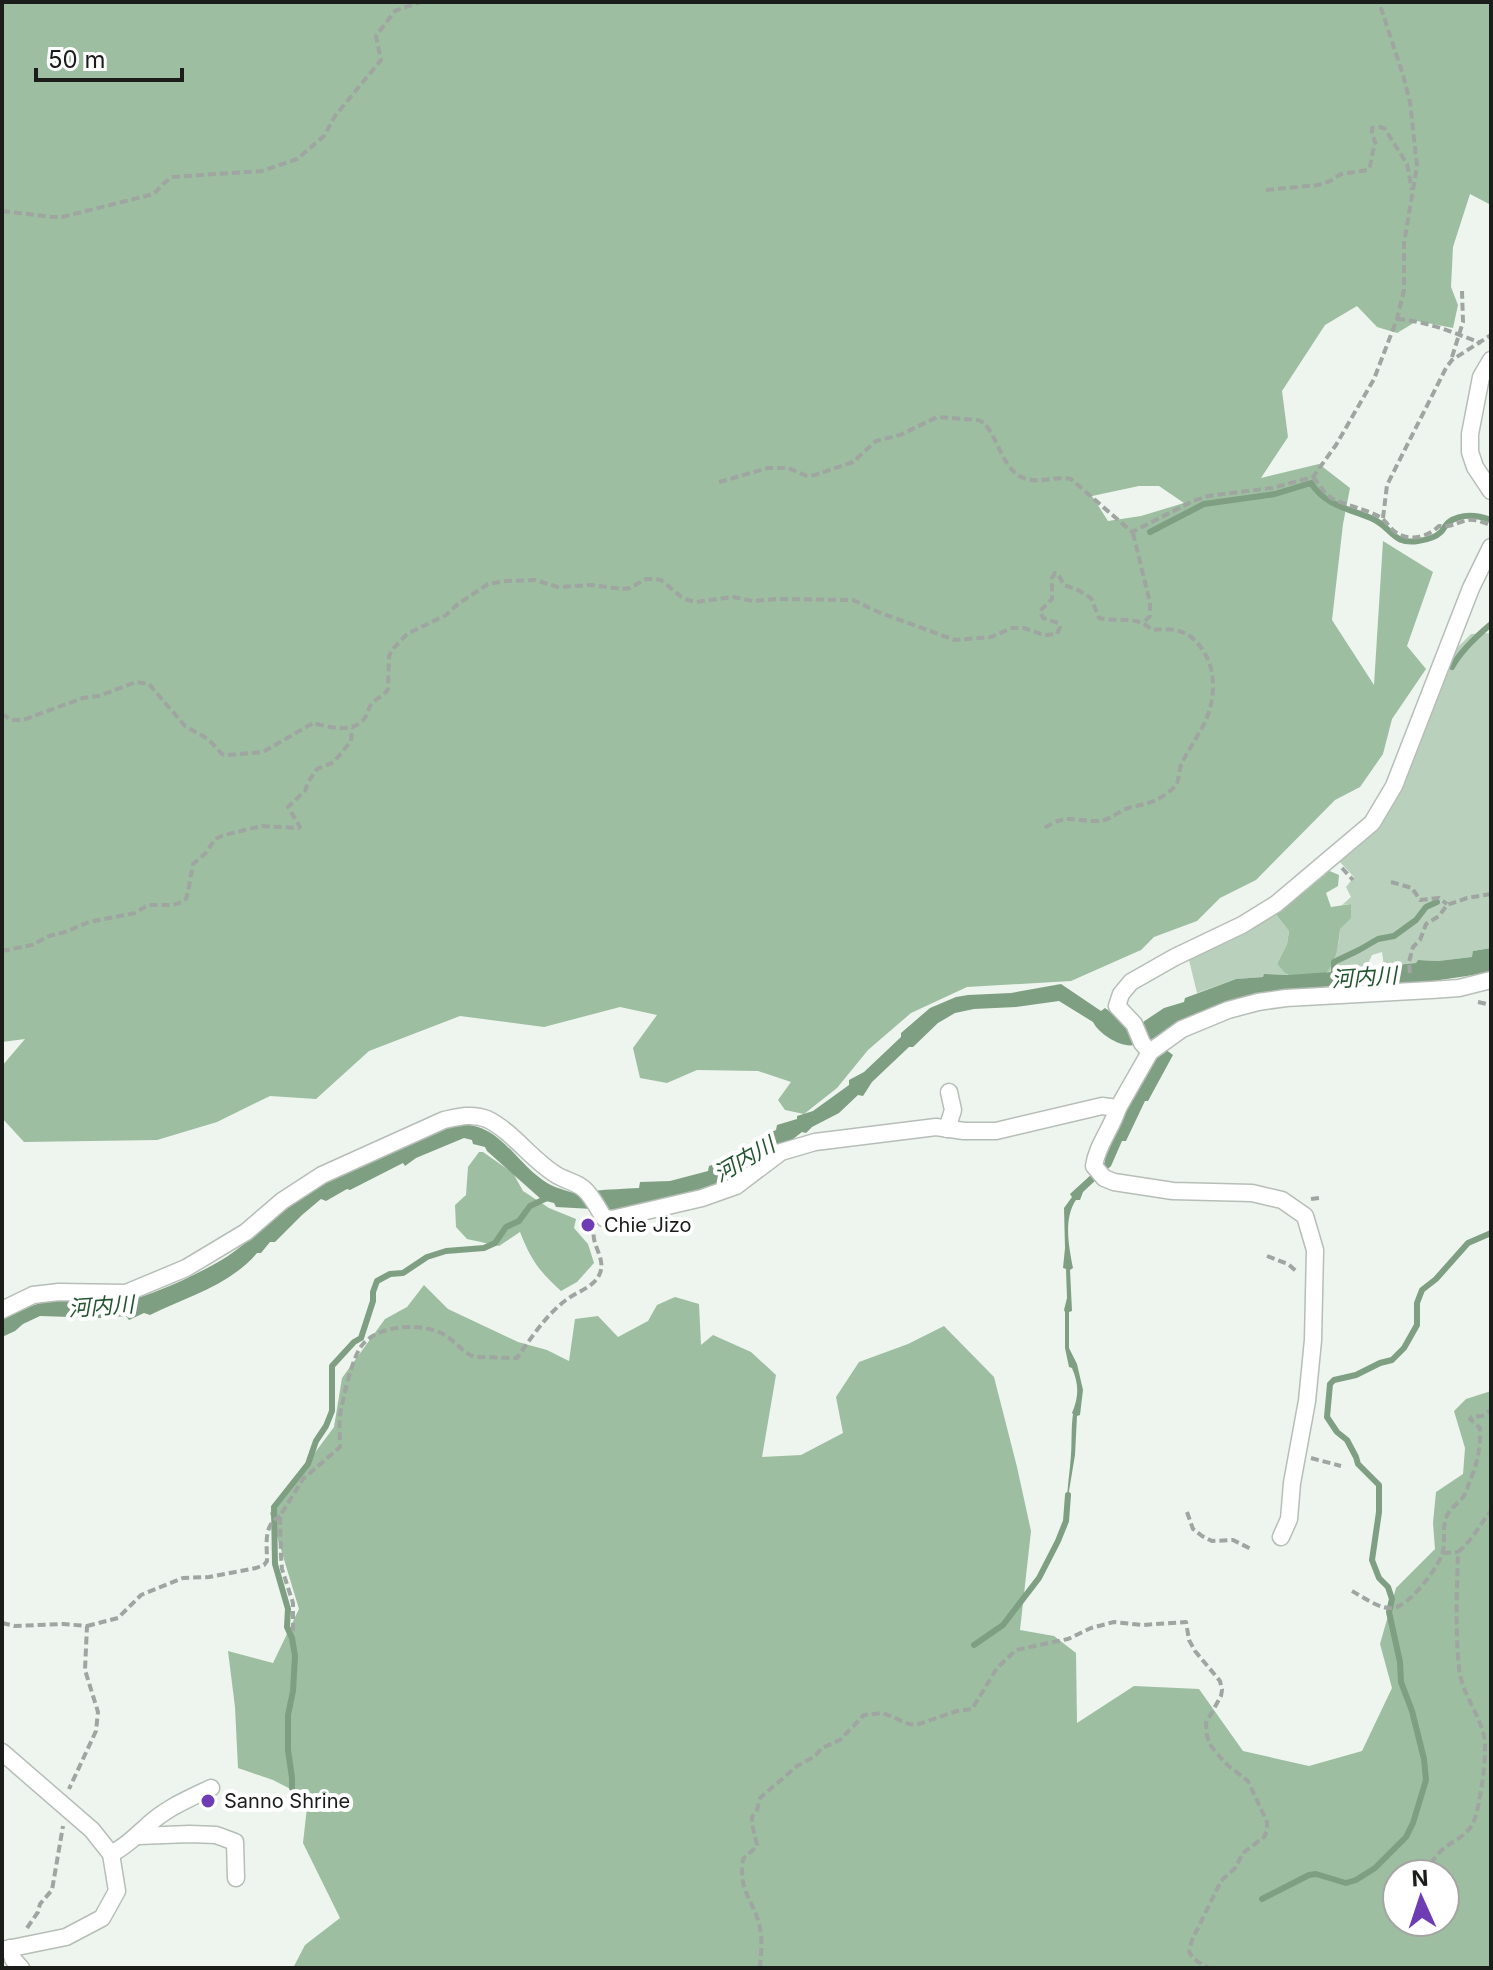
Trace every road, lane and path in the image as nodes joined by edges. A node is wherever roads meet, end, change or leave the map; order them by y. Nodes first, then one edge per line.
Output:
1 (420, 2) edge
2 (1379, 2) edge
3 (1266, 190) dead end
4 (1413, 192) junction
5 (2, 211) edge
6 (1462, 291) dead end
7 (1397, 319) junction
8 (1460, 335) junction
9 (1491, 335) edge
10 (1481, 343) junction
11 (1452, 360) junction
12 (1491, 360) edge
13 (1313, 477) junction
14 (719, 482) dead end
15 (1491, 491) edge
16 (1383, 518) junction
17 (1491, 525) edge
18 (1132, 532) junction
19 (1491, 547) edge
20 (1144, 622) junction
21 (2, 714) edge
22 (352, 728) junction
23 (1043, 829) dead end
24 (1391, 882) dead end
25 (1491, 894) edge
26 (1447, 905) junction
27 (2, 951) edge
28 (1491, 980) edge
29 (1411, 992) junction
30 (1154, 1045) junction
31 (949, 1092) dead end
32 (1118, 1108) junction
33 (947, 1129) junction
34 (602, 1216) junction
35 (1267, 1256) dead end
36 (1299, 1274) dead end
37 (2, 1310) edge
38 (1491, 1410) edge
39 (1297, 1454) junction
40 (1341, 1466) dead end
41 (1491, 1511) edge
42 (1187, 1512) dead end
43 (280, 1516) junction
44 (1281, 1537) dead end
45 (1253, 1550) dead end
46 (1458, 1552) junction
47 (1443, 1553) junction
48 (1352, 1591) dead end
49 (2, 1623) edge
50 (87, 1626) junction
51 (293, 1631) dead end
52 (2, 1752) edge
53 (211, 1788) dead end
54 (66, 1806) junction
55 (138, 1836) junction
56 (111, 1854) junction
57 (1435, 1858) edge
58 (236, 1878) dead end
59 (6, 1949) edge
60 (21, 1968) edge
61 (760, 1968) edge
62 (1208, 1968) edge

1 - 5 path
2 - 4 path
3 - 4 path
4 - 7 path
6 - 8 path
7 - 8 path
7 - 13 path
8 - 10 path
8 - 11 path
9 - 10 path
10 - 11 path
11 - 16 path
12 - 15 street
13 - 16 path
13 - 18 path
14 - 18 path
16 - 17 path
18 - 20 path
19 - 30 street
20 - 22 path
20 - 23 path
21 - 22 path
22 - 27 path
24 - 26 path
25 - 26 path
26 - 29 path
28 - 29 street
29 - 30 street
30 - 32 street
31 - 33 street
32 - 33 street
32 - 39 street
33 - 34 street
34 - 37 street
34 - 43 path
35 - 36 path
38 - 47 path
39 - 40 path
39 - 44 street
41 - 46 path
42 - 45 path
43 - 50 path
43 - 51 path
46 - 47 path
46 - 57 path
47 - 48 path
49 - 50 path
50 - 54 path
52 - 54 street
53 - 55 street
54 - 56 street
54 - 59 path
55 - 56 street
55 - 58 street
56 - 59 street
59 - 60 street
61 - 62 path

